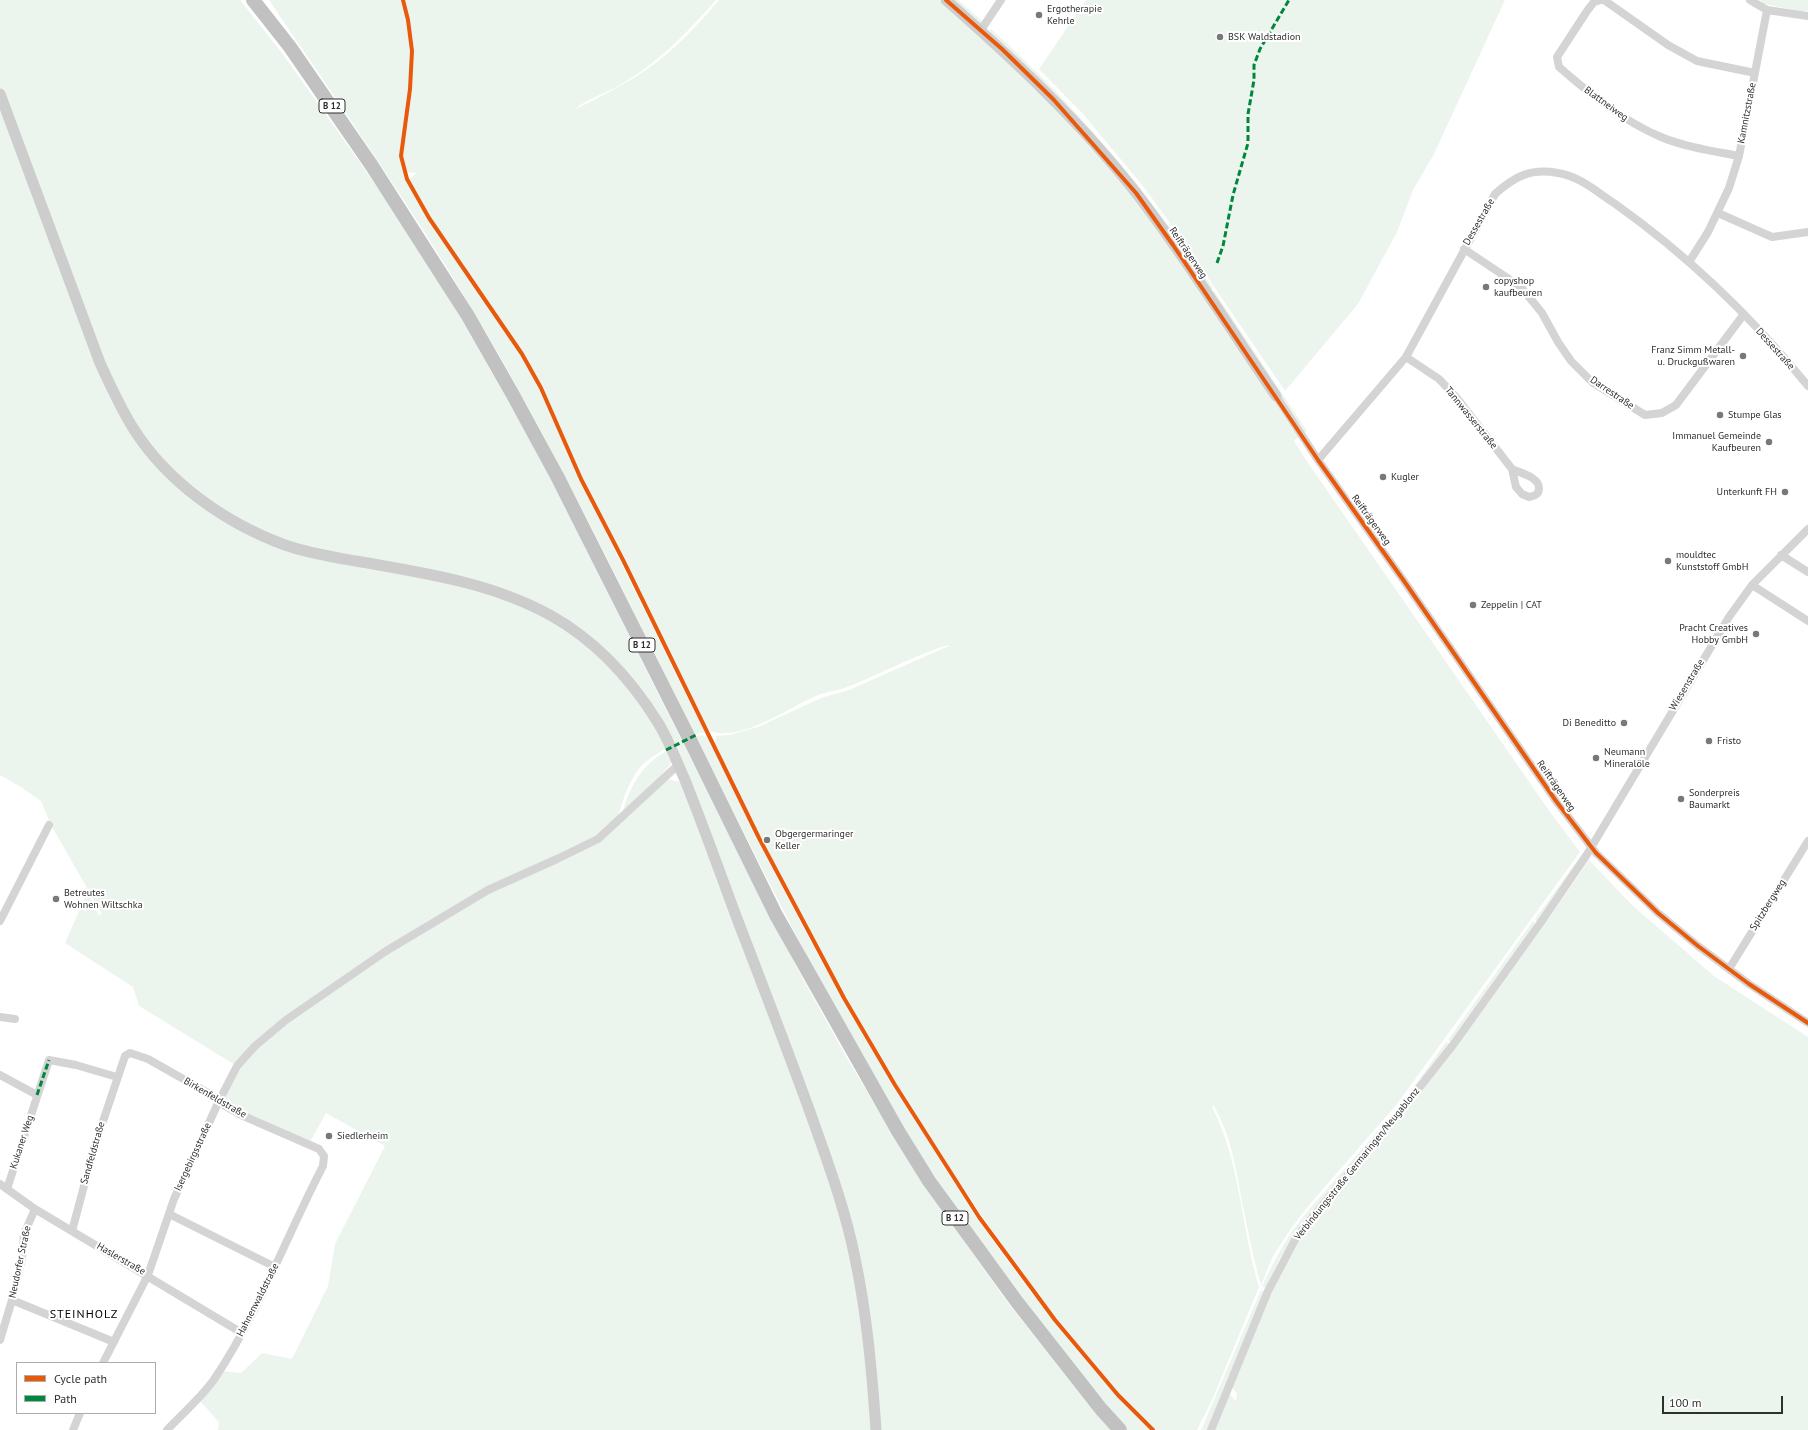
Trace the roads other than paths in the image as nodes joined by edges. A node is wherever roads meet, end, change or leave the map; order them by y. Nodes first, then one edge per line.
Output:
1 (243, 0) edge
2 (253, 0) edge
3 (263, 0) edge
4 (946, 0) edge
5 (1001, 0) edge
6 (1603, 0) edge
7 (1750, 0) edge
8 (1767, 10) junction
9 (1808, 16) edge
10 (981, 30) junction
11 (290, 47) junction
12 (1755, 73) junction
13 (0, 94) edge
14 (1739, 156) junction
15 (1718, 213) junction
16 (1808, 232) edge
17 (1464, 249) junction
18 (1689, 262) junction
19 (1744, 314) junction
20 (1406, 357) junction
21 (1808, 386) edge
22 (1276, 396) joint
23 (1318, 460) junction
24 (1512, 469) dead end
25 (1808, 529) edge
26 (1781, 555) junction
27 (1808, 572) edge
28 (1752, 585) junction
29 (1808, 621) edge
30 (678, 765) junction
31 (49, 825) dead end
32 (1808, 841) edge
33 (1591, 848) junction
34 (1586, 856) joint
35 (0, 921) edge
36 (1729, 969) junction
37 (0, 1018) edge
38 (15, 1019) dead end
39 (1808, 1023) edge
40 (0, 1075) edge
41 (117, 1077) junction
42 (36, 1095) junction
43 (219, 1101) junction
44 (324, 1156) joint
45 (3, 1186) edge
46 (35, 1209) junction
47 (169, 1214) junction
48 (72, 1231) junction
49 (275, 1267) junction
50 (148, 1275) junction
51 (12, 1300) junction
52 (242, 1333) junction
53 (0, 1340) edge
54 (114, 1342) junction
55 (104, 1362) edge
56 (80, 1414) edge
57 (73, 1430) edge
58 (167, 1430) edge
59 (876, 1430) edge
60 (1120, 1430) edge
61 (1211, 1430) edge

1 - 11 highway, B 12
2 - 11 highway, B 12
3 - 11 highway
4 - 10 main road, Reifträgerweg
5 - 10 street
6 - 12 street, Blattneiweg
6 - 14 street, Blattneiweg
7 - 8 street
8 - 9 street
8 - 12 street, Kamnitzstraße
10 - 22 main road, Reifträgerweg
11 - 60 highway, B 12
12 - 14 street, Kamnitzstraße
13 - 30 main road
14 - 15 street, Kamnitzstraße
15 - 16 street
15 - 18 street, Kamnitzstraße
17 - 18 street, Dessestraße
17 - 19 street, Darrestraße
17 - 20 street, Dessestraße
18 - 19 street, Dessestraße
19 - 21 street, Dessestraße
20 - 23 street, Dessestraße
20 - 24 street, Tannwasserstraße
22 - 23 street, Reifträgerweg
23 - 33 street, Reifträgerweg
25 - 26 street, Wiesenstraße
26 - 27 street
26 - 28 street, Wiesenstraße
28 - 29 street
28 - 33 street, Wiesenstraße
30 - 43 street, Isergebirgsstraße
30 - 59 main road
31 - 35 street
32 - 36 street, Spitzbergweg
33 - 34 street, Wiesenstraße
33 - 36 street, Reifträgerweg
34 - 61 street, Verbindungsstraße Germaringen/Neugablonz
36 - 39 street, Reifträgerweg
37 - 38 street
40 - 42 street
41 - 42 street, Kukaner Weg
41 - 43 street, Birkenfeldstraße
41 - 48 street, Sandfeldstraße
42 - 45 street, Kukaner Weg
43 - 44 street, Birkenfeldstraße
43 - 47 street, Isergebirgsstraße
44 - 49 street, Hahnenwaldstraße
45 - 46 street, Haslerstraße
46 - 48 street, Haslerstraße
46 - 51 street, Neudorfer Straße
47 - 49 street
47 - 50 street, Isergebirgsstraße
48 - 50 street, Haslerstraße
49 - 52 street, Hahnenwaldstraße
50 - 52 street, Haslerstraße
50 - 54 street, Isergebirgsstraße
51 - 53 street, Neudorfer Straße
51 - 54 street
52 - 58 street, Hahnenwaldstraße
54 - 55 street, Isergebirgsstraße
56 - 57 street

